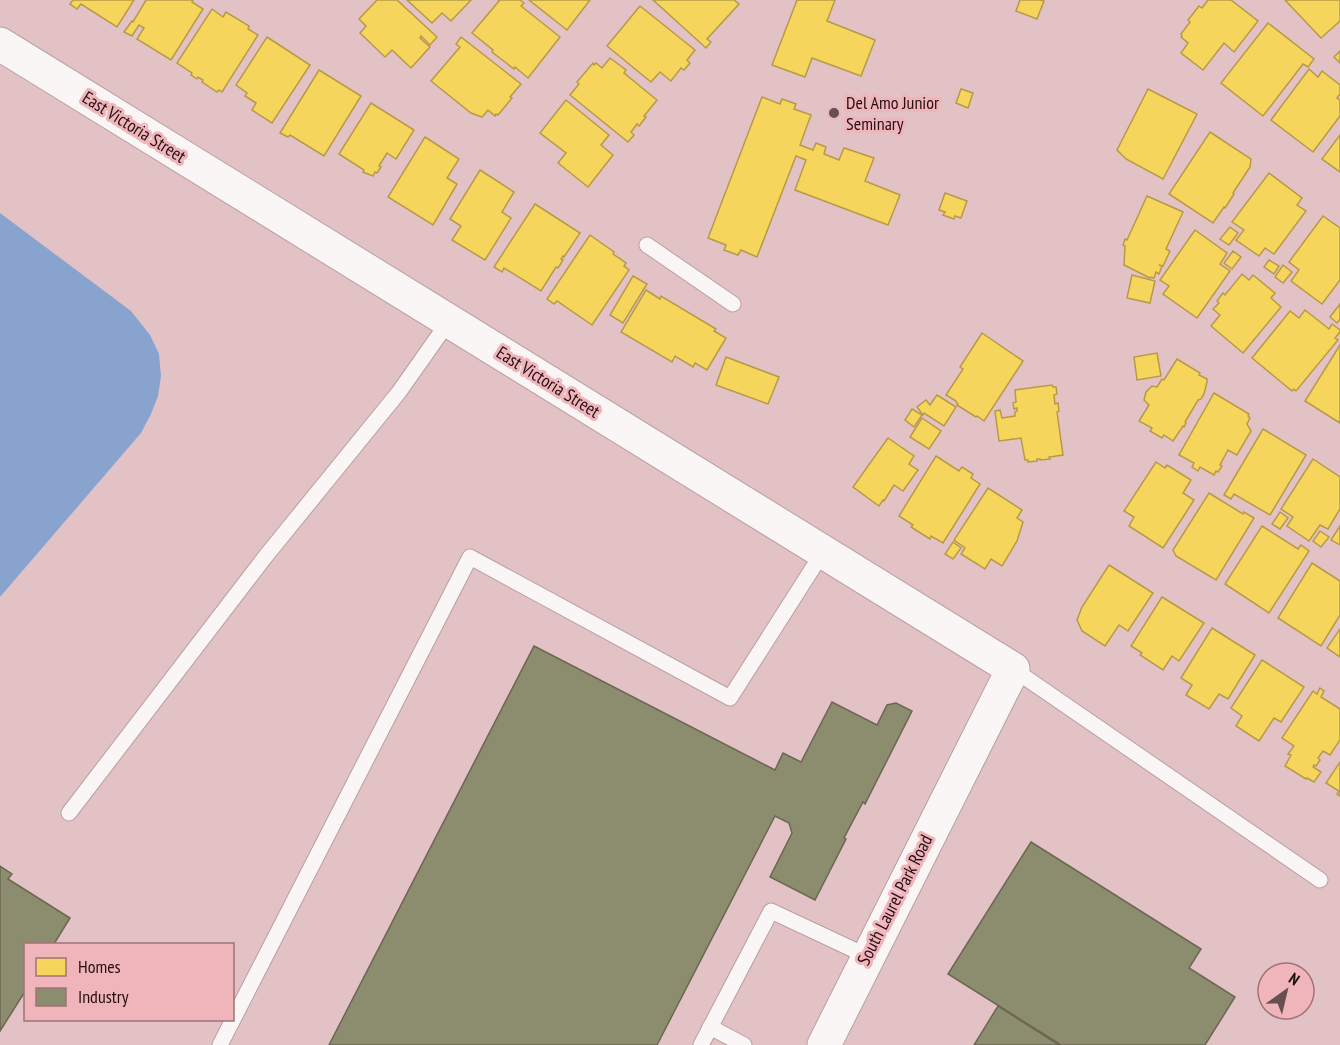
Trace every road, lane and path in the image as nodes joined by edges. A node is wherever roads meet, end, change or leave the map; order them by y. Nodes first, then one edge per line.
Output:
1 (0, 44) edge
2 (647, 245) dead end
3 (733, 304) dead end
4 (449, 321) junction
5 (823, 552) junction
6 (1013, 669) junction
7 (69, 813) dead end
8 (1320, 880) dead end
9 (867, 956) junction
10 (234, 1018) edge
11 (232, 1021) edge
12 (710, 1027) junction
13 (220, 1045) edge
14 (701, 1045) edge
15 (744, 1045) edge
16 (824, 1045) edge

1 - 4 street, East Victoria Street
2 - 3 lane
4 - 5 street, East Victoria Street
4 - 7 lane
5 - 6 street, East Victoria Street
5 - 10 lane
6 - 8 lane
6 - 9 street, South Laurel Park Road
9 - 12 lane
9 - 16 street, South Laurel Park Road
11 - 13 lane
12 - 14 lane
12 - 15 lane

